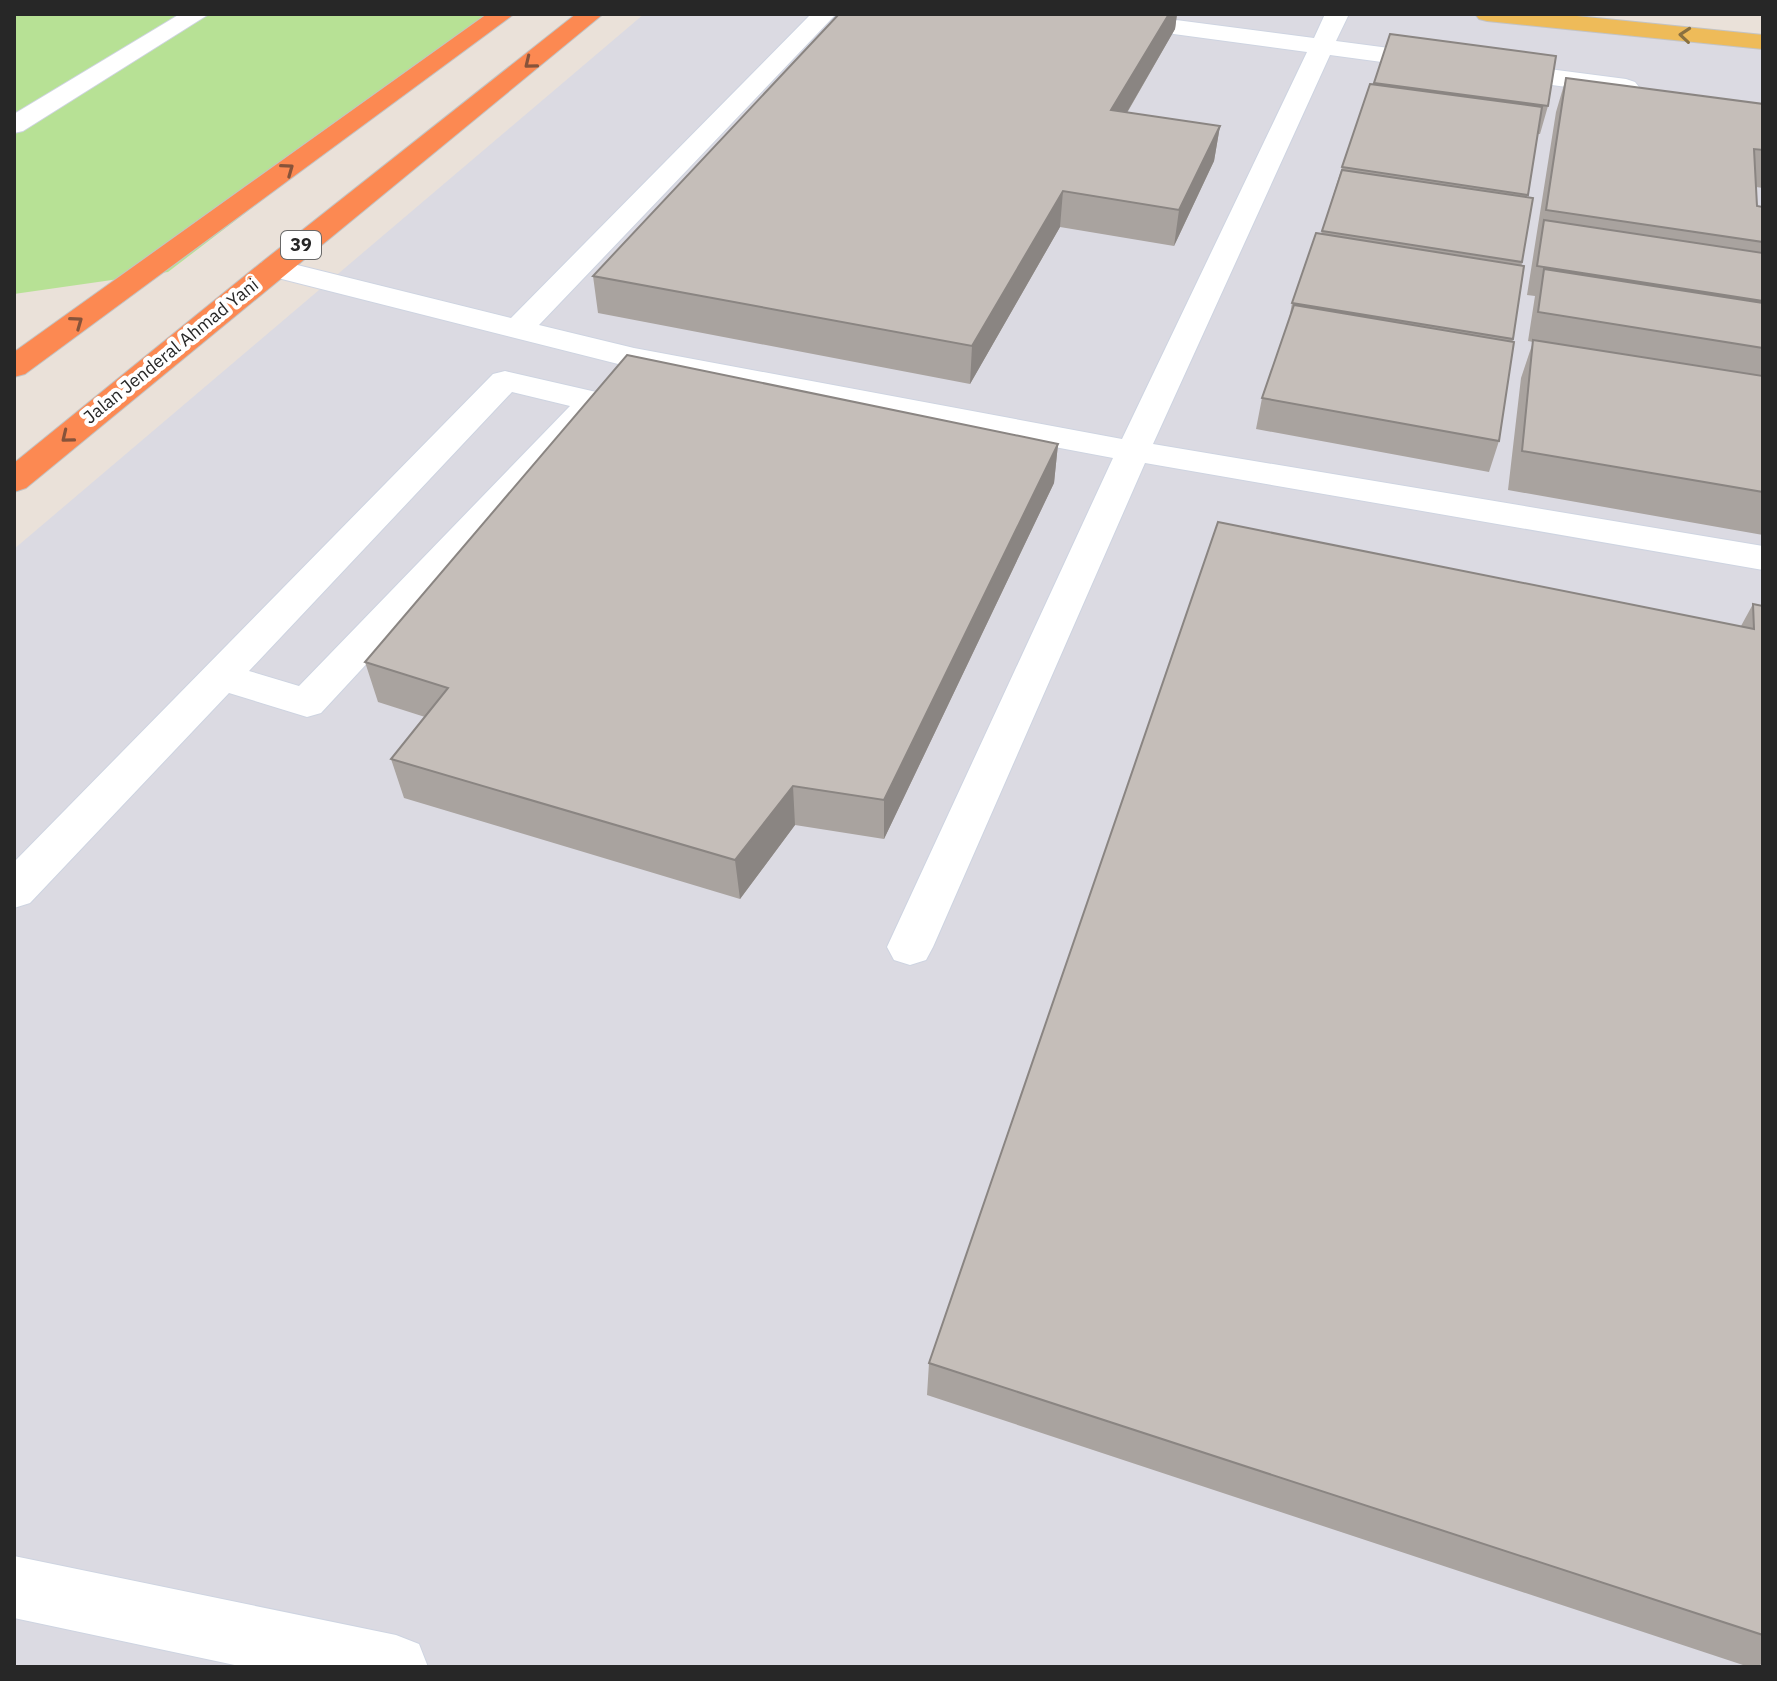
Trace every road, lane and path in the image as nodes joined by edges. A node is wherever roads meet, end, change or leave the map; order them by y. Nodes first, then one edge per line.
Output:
1 (197, 14) edge
2 (591, 14) edge
3 (824, 14) edge
4 (1077, 14) edge
5 (1337, 14) edge
6 (1487, 14) edge
7 (1693, 14) edge
8 (496, 16) edge
9 (1553, 18) edge
10 (1763, 20) edge
11 (1763, 42) edge
12 (1322, 47) junction
13 (1653, 91) edge
14 (14, 125) edge
15 (273, 268) junction
16 (519, 328) junction
17 (634, 358) junction
18 (14, 367) edge
19 (593, 401) junction
20 (1133, 451) junction
21 (14, 481) edge
22 (1763, 558) edge
23 (221, 676) junction
24 (14, 891) edge
25 (910, 947) dead end
26 (14, 1587) edge
27 (396, 1667) edge

1 - 14 lane
2 -> 15 highway, Jalan Jenderal Ahmad Yani / 39
3 - 16 lane
4 - 12 lane
5 - 12 lane
6 - 9 main road
7 - 10 main road
18 -> 8 highway
11 -> 9 main road
12 - 13 lane
12 - 20 lane
15 - 16 lane
15 -> 21 highway, Jalan Jenderal Ahmad Yani / 39
16 - 17 lane
17 - 19 lane
17 - 20 lane
19 - 23 lane
19 - 23 lane
20 - 22 lane
20 - 25 lane
23 - 24 lane
26 - 27 lane

